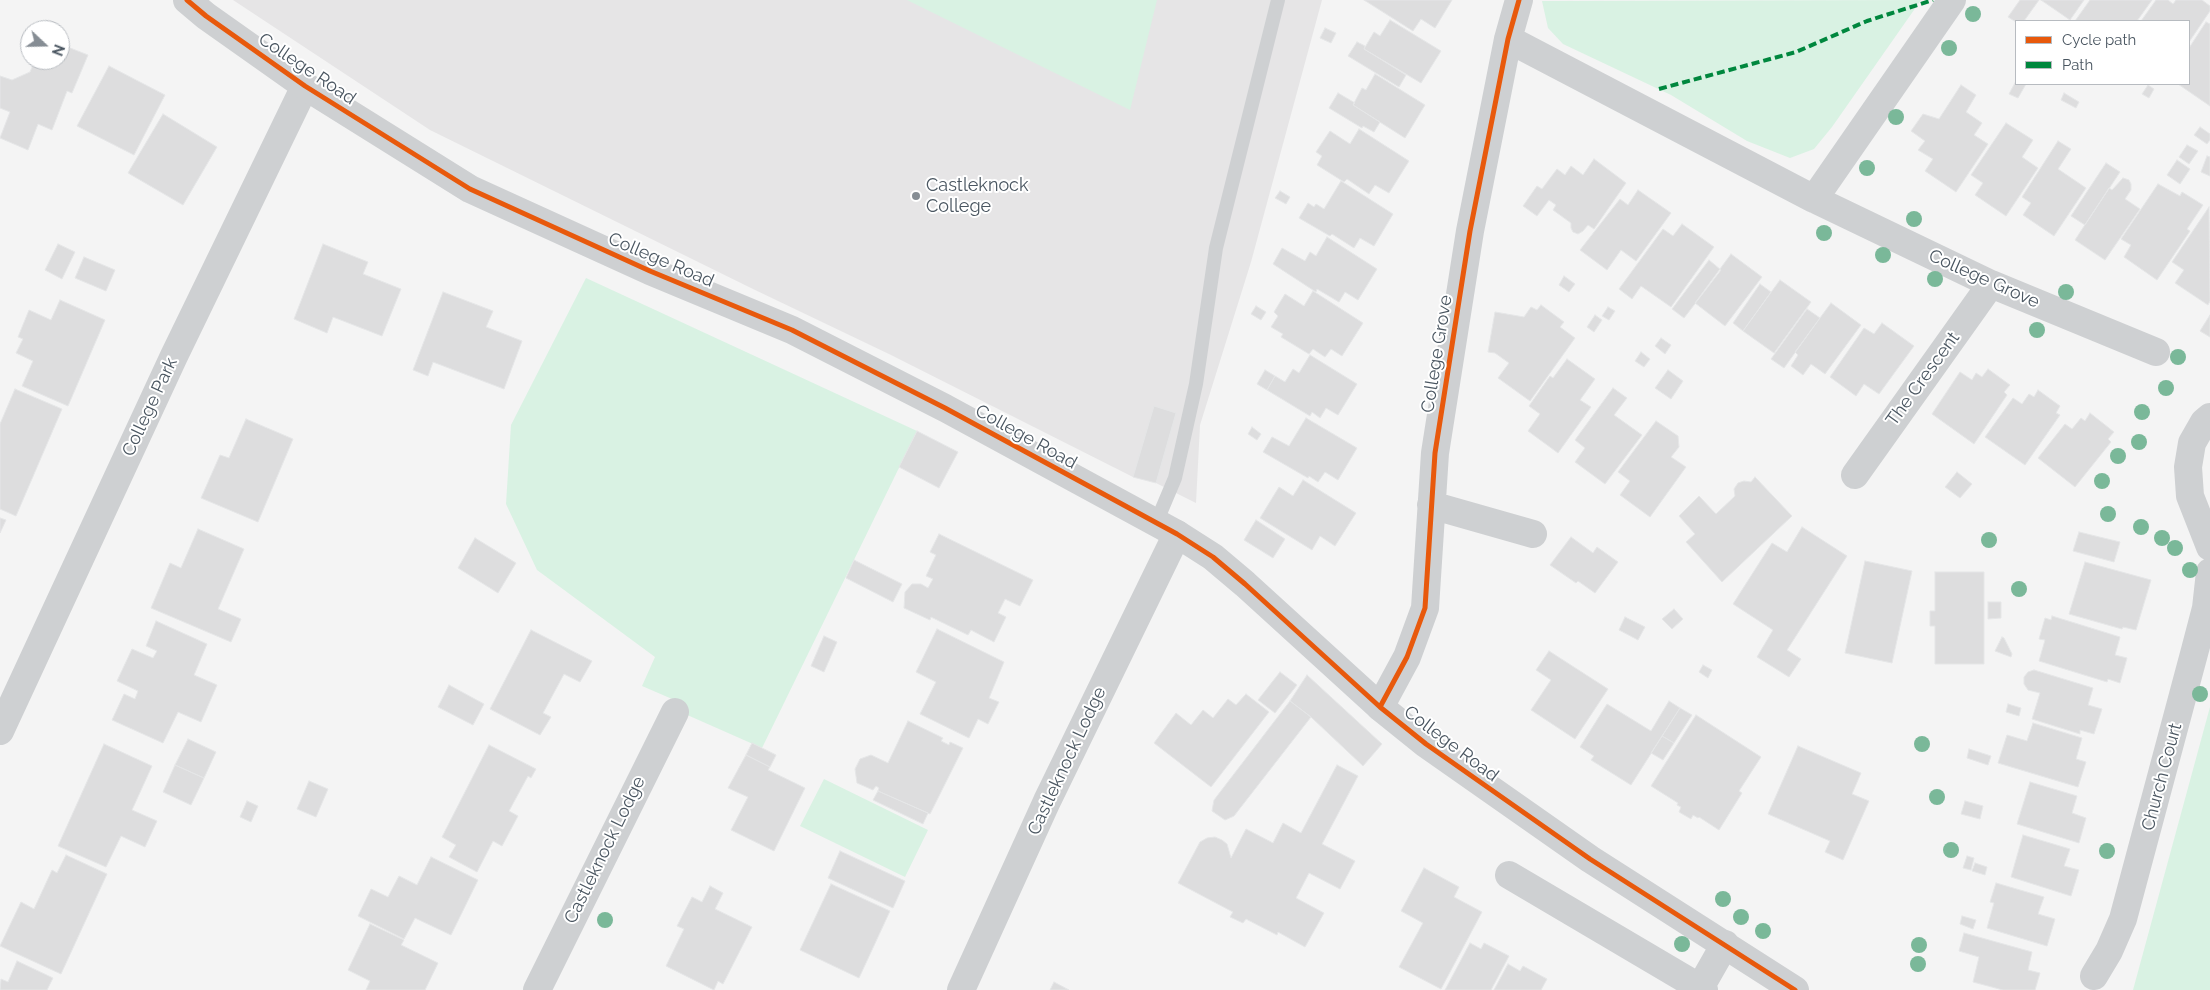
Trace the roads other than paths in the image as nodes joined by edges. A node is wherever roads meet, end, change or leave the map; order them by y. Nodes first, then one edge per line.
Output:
1 (187, 0) edge
2 (1278, 0) edge
3 (1519, 0) edge
4 (1952, 0) edge
5 (1508, 39) junction
6 (305, 86) junction
7 (1814, 198) junction
8 (1991, 284) junction
9 (2156, 352) dead end
10 (2210, 417) edge
11 (1855, 475) dead end
12 (1432, 505) junction
13 (1166, 528) junction
14 (1533, 534) dead end
15 (2210, 547) edge
16 (2210, 572) edge
17 (1380, 707) junction
18 (675, 712) dead end
19 (0, 730) edge
20 (1509, 875) dead end
21 (1724, 944) junction
22 (2094, 976) dead end
23 (1702, 989) edge
24 (537, 990) edge
25 (961, 990) edge
26 (1795, 990) edge

1 - 6 street, College Road
2 - 13 lane
3 - 5 street, College Grove
4 - 7 street
5 - 7 street, College Grove
5 - 12 street, College Grove
6 - 13 street, College Road
6 - 19 street, College Park
7 - 8 street, College Grove
8 - 9 street, College Grove
8 - 11 street, The Crescent
10 - 15 street
12 - 14 street
12 - 17 street, College Grove
13 - 17 street, College Road
13 - 25 street, Castleknock Lodge
16 - 22 street, Church Court
17 - 21 street, College Road
18 - 24 street, Castleknock Lodge
20 - 23 street
21 - 23 street
21 - 26 street, College Road

